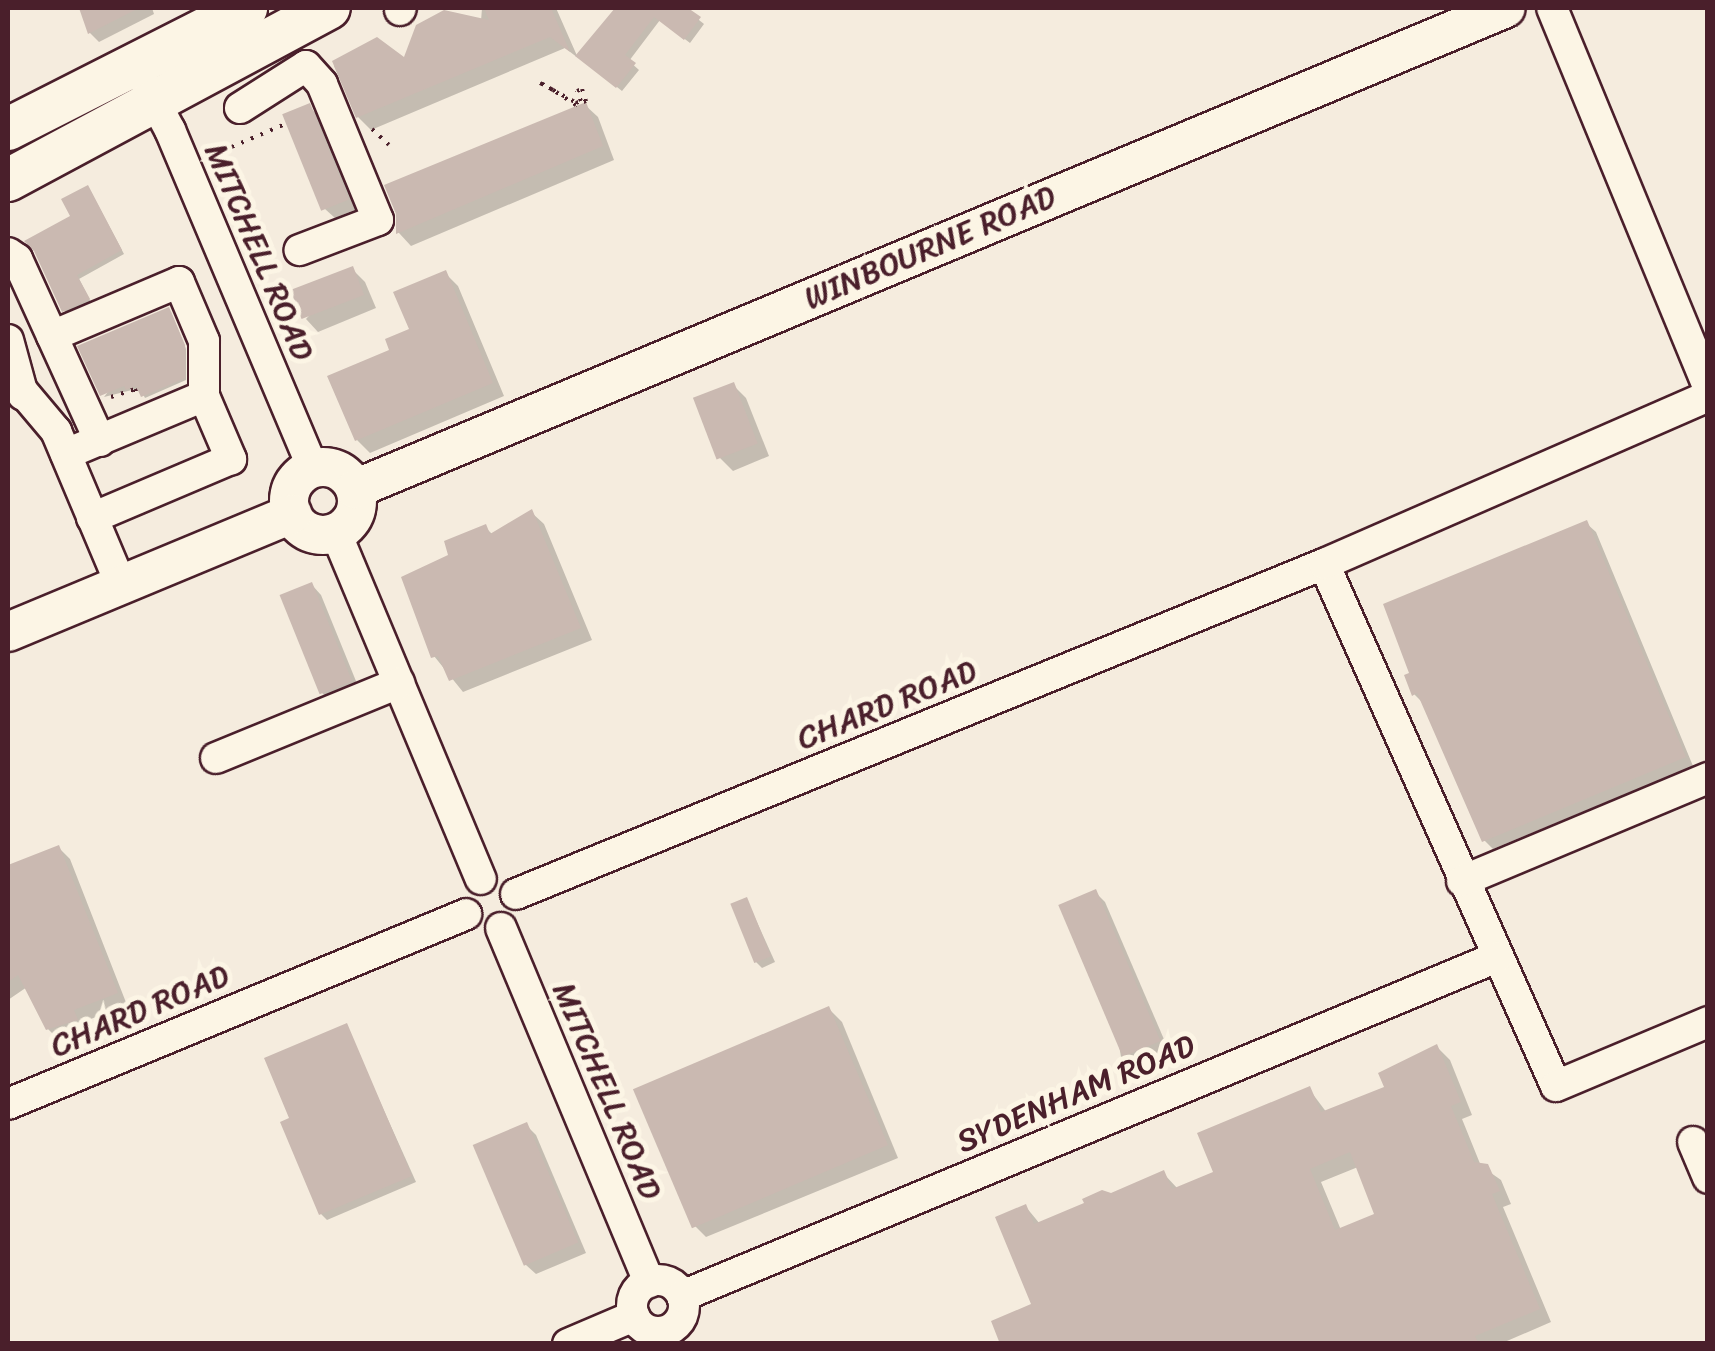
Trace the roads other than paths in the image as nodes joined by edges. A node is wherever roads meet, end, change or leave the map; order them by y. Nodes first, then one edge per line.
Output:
1 (246, 8) edge
2 (329, 8) edge
3 (1506, 8) edge
4 (1552, 8) edge
5 (144, 83) junction
6 (240, 108) dead end
7 (8, 129) edge
8 (8, 180) edge
9 (300, 250) dead end
10 (8, 253) edge
11 (52, 336) junction
12 (8, 340) edge
13 (15, 386) edge
14 (1708, 386) edge
15 (204, 396) junction
16 (1708, 396) edge
17 (100, 441) junction
18 (61, 442) junction
19 (312, 469) junction
20 (355, 489) junction
21 (292, 514) junction
22 (92, 518) junction
23 (336, 533) junction
24 (1324, 564) junction
25 (121, 585) junction
26 (8, 632) edge
27 (399, 683) junction
28 (216, 758) dead end
29 (1708, 778) edge
30 (481, 879) junction
31 (1462, 881) junction
32 (516, 894) junction
33 (466, 914) junction
34 (501, 928) junction
35 (1497, 957) junction
36 (1708, 1022) edge
37 (8, 1104) edge
38 (1693, 1142) dead end
39 (1708, 1178) edge
40 (649, 1282) junction
41 (682, 1296) junction
42 (634, 1316) junction
43 (670, 1337) edge
44 (568, 1344) edge

1 - 5 highway
2 - 5 highway
3 - 20 main road, WINBOURNE ROAD
4 - 14 street
5 - 7 highway
5 - 8 highway
5 - 19 street, MITCHELL ROAD
6 - 9 street
10 - 11 street
11 - 15 street
11 - 17 street
12 - 13 street
13 - 18 street
15 - 17 street
15 - 22 street
16 - 24 street, CHARD ROAD
17 - 18 street
18 - 22 street
19 - 20 main road
19 - 21 main road
20 - 23 main road
21 - 23 main road
21 - 25 main road
22 - 25 street
23 - 27 street
24 - 31 street
24 - 32 street, CHARD ROAD
25 - 26 main road
27 - 28 street
27 - 30 street
29 - 31 street
30 - 32 street
30 - 33 street
31 - 35 street
32 - 34 street
33 - 34 street
33 - 37 street, CHARD ROAD
34 - 40 street, MITCHELL ROAD
35 - 36 street
35 - 41 street, SYDENHAM ROAD
38 - 39 street
40 - 41 street
40 - 42 street
41 - 43 street
42 - 43 street
42 - 44 street

